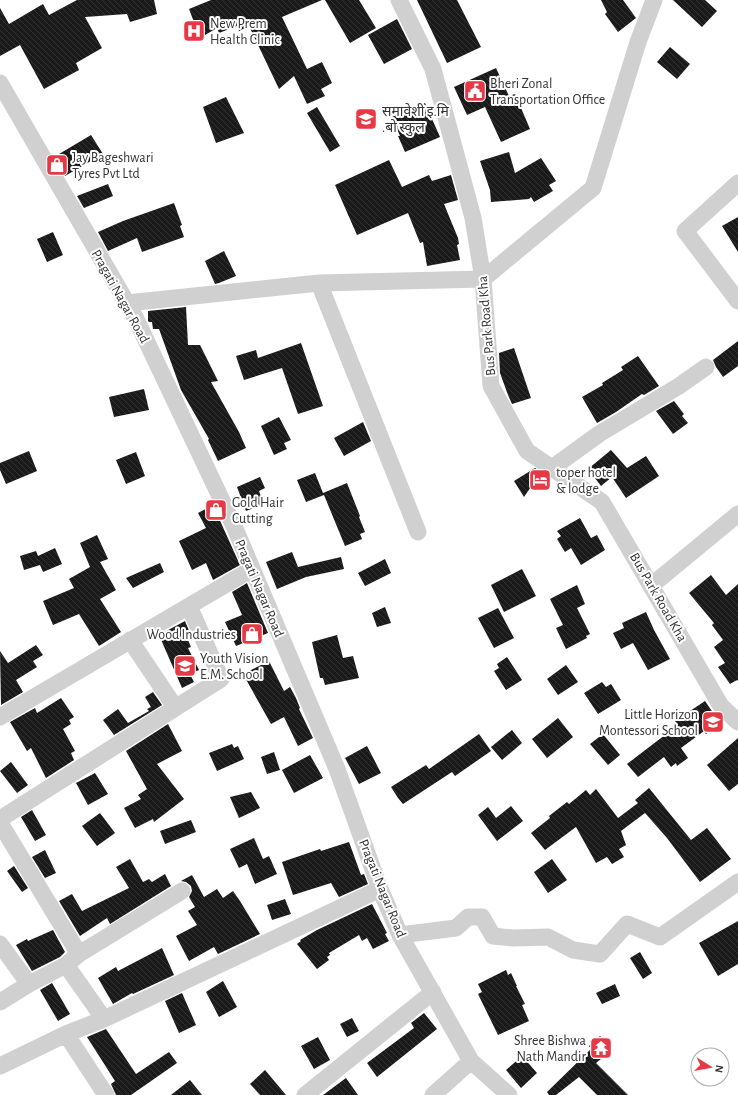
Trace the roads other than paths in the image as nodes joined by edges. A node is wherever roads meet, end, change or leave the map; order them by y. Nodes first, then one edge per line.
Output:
1 (399, 0) edge
2 (654, 0) edge
3 (0, 83) edge
4 (738, 183) edge
5 (483, 279) junction
6 (319, 283) junction
7 (738, 301) edge
8 (127, 303) junction
9 (706, 367) dead end
10 (552, 468) junction
11 (738, 514) edge
12 (418, 532) dead end
13 (252, 569) junction
14 (652, 585) junction
15 (189, 606) junction
16 (130, 640) junction
17 (175, 707) junction
18 (0, 716) edge
19 (738, 722) edge
20 (0, 819) edge
21 (0, 823) edge
22 (738, 882) edge
23 (380, 889) junction
24 (182, 891) dead end
25 (400, 935) junction
26 (0, 944) edge
27 (79, 954) junction
28 (66, 965) junction
29 (29, 984) junction
30 (433, 992) junction
31 (0, 1002) edge
32 (104, 1019) junction
33 (66, 1034) junction
34 (471, 1061) junction
35 (0, 1066) edge
36 (106, 1095) edge
37 (305, 1095) edge
38 (433, 1095) edge
39 (509, 1095) edge

1 - 5 street, Bus Park Road Kha
2 - 5 street
3 - 8 street, Pragati Nagar Road
4 - 7 street
5 - 6 street
5 - 10 street, Bus Park Road Kha
6 - 8 street
6 - 12 street
8 - 13 street, Pragati Nagar Road
9 - 10 street
10 - 14 street, Bus Park Road Kha
11 - 14 street
13 - 15 street
13 - 23 street, Pragati Nagar Road
14 - 19 street, Bus Park Road Kha
15 - 16 street
15 - 17 street
16 - 17 street
16 - 18 street
17 - 20 street
21 - 27 street
22 - 25 street
23 - 25 street, Pragati Nagar Road
23 - 32 street
24 - 27 street
25 - 30 street, Pragati Nagar Road
26 - 29 street
27 - 28 street
28 - 29 street
28 - 32 street
29 - 31 street
30 - 34 street, Pragati Nagar Road
30 - 37 street
32 - 33 street
33 - 35 street
33 - 36 street
34 - 38 street
34 - 39 street, Pragati Nagar Road

